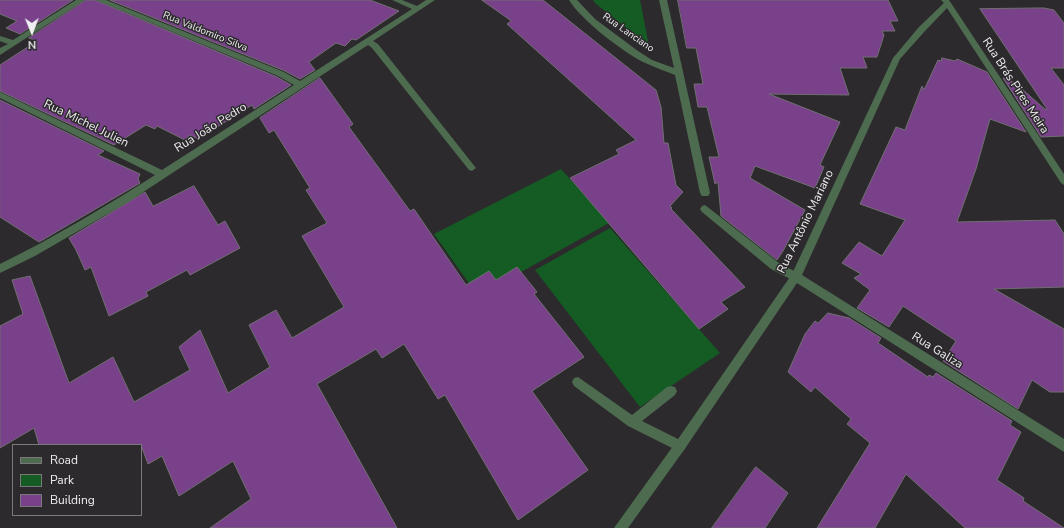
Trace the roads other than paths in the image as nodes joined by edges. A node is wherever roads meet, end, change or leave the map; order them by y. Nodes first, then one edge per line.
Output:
1 (81, 0) edge
2 (100, 0) edge
3 (396, 0) edge
4 (431, 0) edge
5 (573, 0) edge
6 (663, 0) edge
7 (946, 2) edge
8 (417, 9) junction
9 (0, 38) edge
10 (368, 41) junction
11 (12, 44) junction
12 (0, 52) edge
13 (678, 73) junction
14 (301, 85) junction
15 (0, 95) edge
16 (472, 168) dead end
17 (161, 174) junction
18 (1064, 181) edge
19 (705, 193) dead end
20 (705, 209) dead end
21 (0, 268) edge
22 (796, 277) junction
23 (578, 382) dead end
24 (671, 391) dead end
25 (632, 422) junction
26 (680, 446) junction
27 (1064, 446) edge
28 (620, 528) edge

1 - 11 street
2 - 14 street, Rua Valdomiro Silva
3 - 8 street
4 - 8 street, Rua João Pedro
5 - 13 street, Rua Lanciano
6 - 13 street
7 - 18 street, Rua Brás Pires Meira
7 - 22 street, Rua Antônio Mariano
8 - 10 street, Rua João Pedro
9 - 11 street
10 - 14 street, Rua João Pedro
10 - 16 street
11 - 12 street
13 - 19 street
14 - 17 street, Rua João Pedro
15 - 17 street, Rua Michel Julien
17 - 21 street, Rua João Pedro
20 - 22 street, Rua Galiza
22 - 26 street, Rua Antônio Mariano
22 - 27 street, Rua Galiza
23 - 25 street
24 - 25 street
25 - 26 street
26 - 28 street, Rua Antônio Mariano

